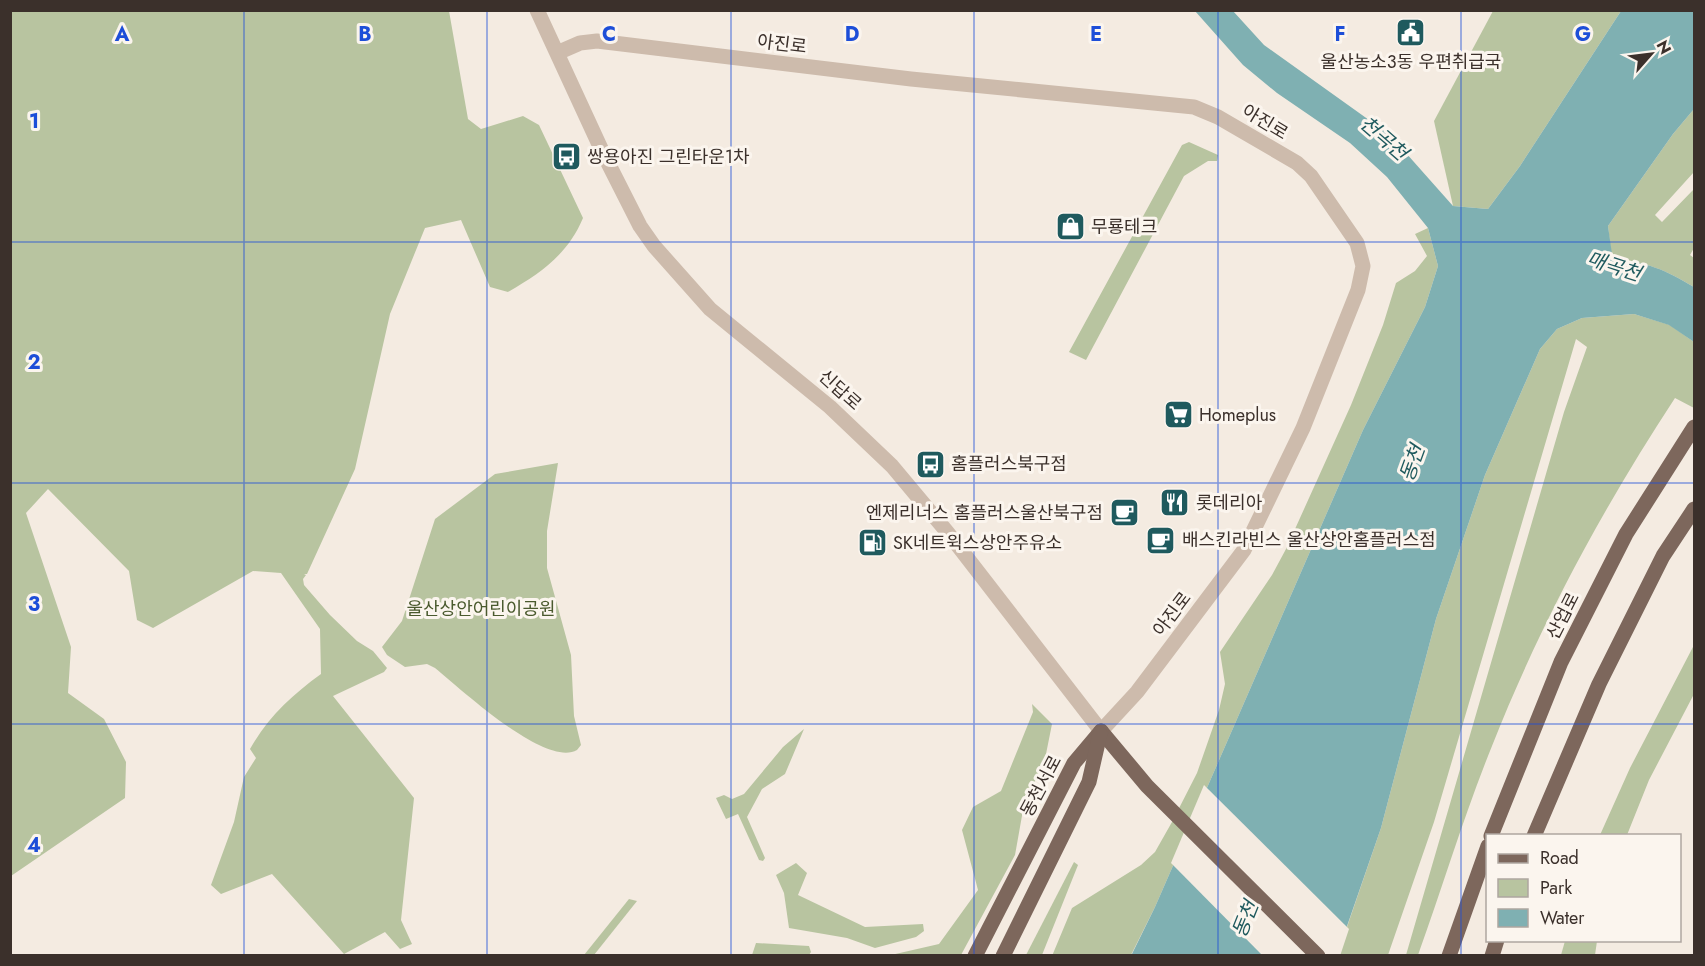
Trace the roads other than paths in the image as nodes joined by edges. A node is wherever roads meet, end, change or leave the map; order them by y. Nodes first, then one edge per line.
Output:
1 (537, 10) edge
2 (557, 52) junction
3 (1695, 427) edge
4 (1695, 509) edge
5 (1101, 731) junction
6 (1492, 834) edge
7 (1535, 834) edge
8 (1486, 852) edge
9 (975, 956) edge
10 (1003, 956) edge
11 (1318, 956) edge
12 (1449, 956) edge

1 - 2 street, 신답로
2 - 5 street, 신답로
2 - 5 street, 아진로
3 - 6 main road, 산업로
4 - 7 main road
5 - 9 main road, 동천서로
5 - 10 main road, 동천서로
5 - 11 main road, 신답로
8 - 12 main road

